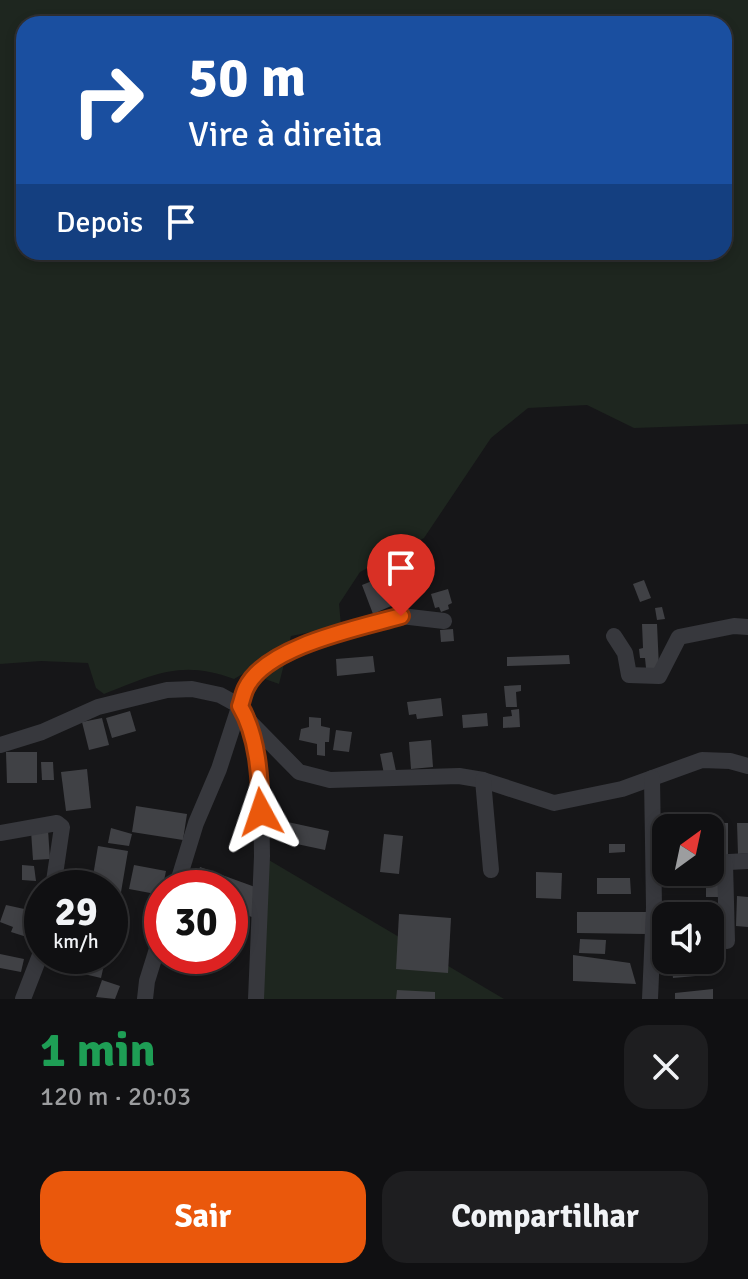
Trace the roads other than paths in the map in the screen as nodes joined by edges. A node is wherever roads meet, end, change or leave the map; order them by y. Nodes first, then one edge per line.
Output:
1 (444, 621) dead end
2 (748, 627) edge
3 (614, 636) dead end
4 (240, 706) junction
5 (250, 722) junction
6 (0, 745) edge
7 (748, 756) edge
8 (717, 761) junction
9 (748, 766) edge
10 (652, 778) junction
11 (483, 780) junction
12 (655, 814) edge
13 (0, 833) edge
14 (748, 861) edge
15 (724, 863) edge
16 (56, 870) edge
17 (182, 870) edge
18 (491, 870) dead end
19 (658, 886) edge
20 (721, 886) edge
21 (727, 941) dead end
22 (33, 974) edge
23 (149, 974) edge
24 (23, 999) edge
25 (145, 999) edge
26 (256, 999) edge
27 (650, 999) edge

1 - 4 street
2 - 3 street
4 - 5 street
4 - 6 street
4 - 17 street
5 - 11 street
5 - 26 street
7 - 8 street
8 - 9 street
8 - 10 street
10 - 11 street
10 - 12 street
11 - 18 street
13 - 16 street
14 - 15 street
19 - 27 street
20 - 21 street
22 - 24 street
23 - 25 street

